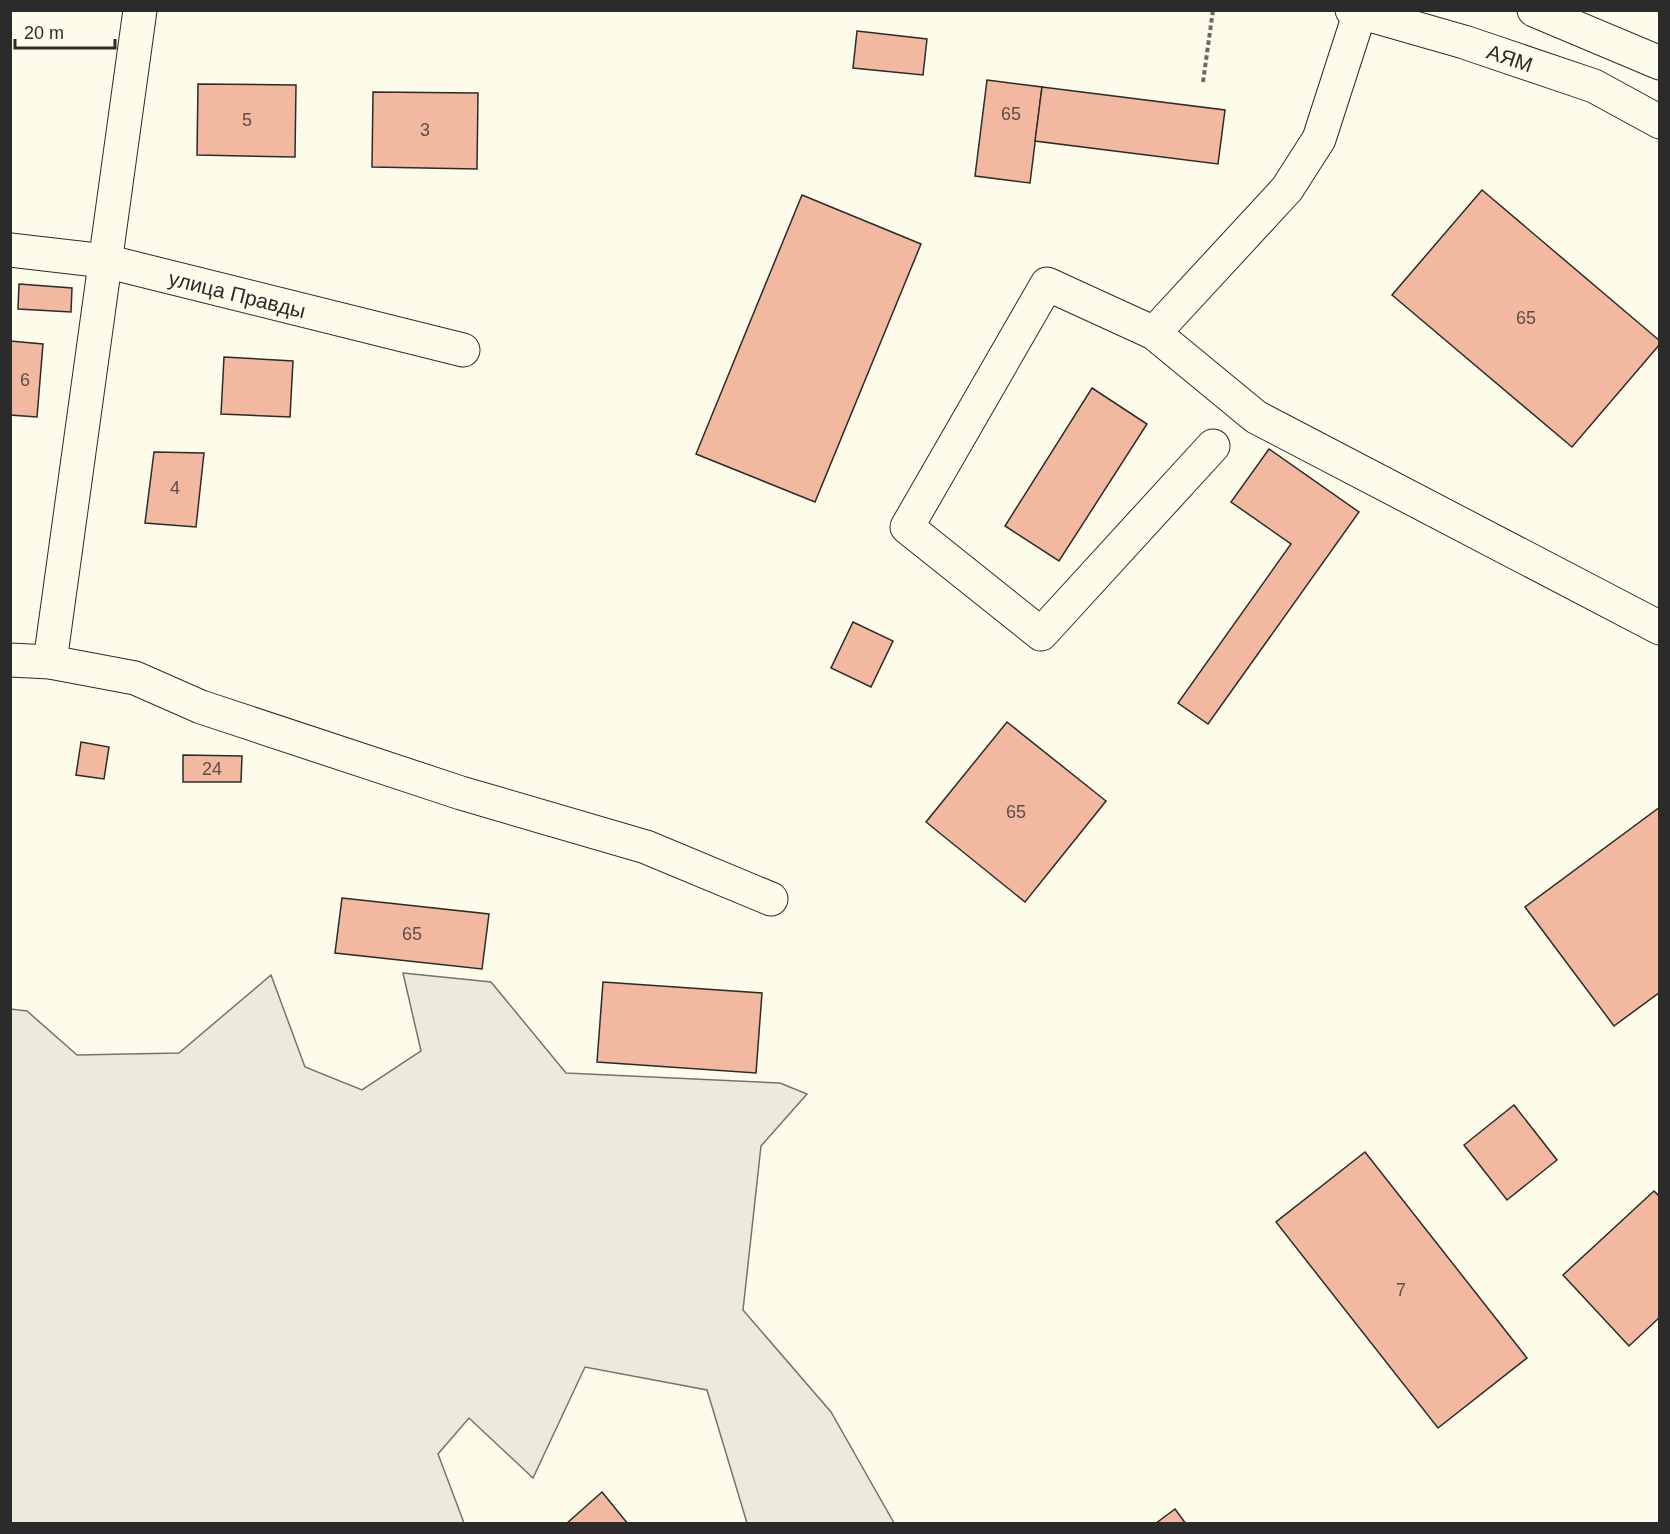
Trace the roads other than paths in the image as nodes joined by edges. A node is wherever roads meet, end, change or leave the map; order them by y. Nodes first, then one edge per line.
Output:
1 (140, 10) edge
2 (1534, 10) edge
3 (1356, 11) edge
4 (1659, 63) edge
5 (1659, 122) edge
6 (10, 250) edge
7 (105, 261) junction
8 (1154, 333) junction
9 (463, 350) dead end
10 (1213, 446) dead end
11 (1659, 628) edge
12 (10, 660) edge
13 (50, 662) junction
14 (771, 899) dead end

1 - 7 main road
2 - 4 main road
3 - 5 main road, АЯМ
3 - 8 main road
6 - 7 main road, улица Правды
7 - 9 main road, улица Правды
7 - 13 main road
8 - 10 main road
8 - 11 main road
12 - 13 main road
13 - 14 main road

